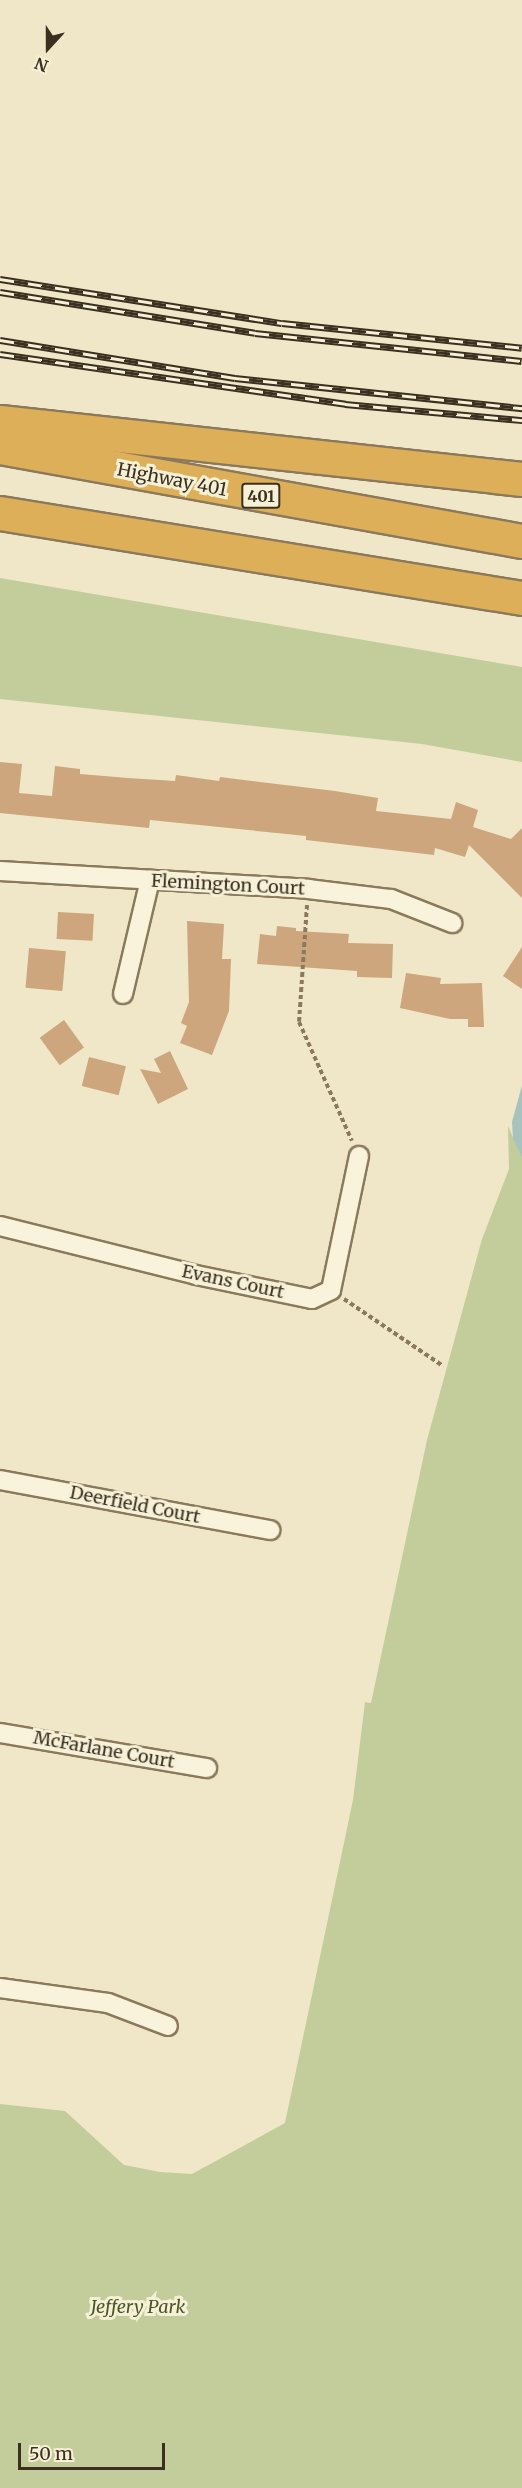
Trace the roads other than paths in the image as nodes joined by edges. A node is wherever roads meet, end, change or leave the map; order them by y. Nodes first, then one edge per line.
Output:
1 (0, 422) edge
2 (0, 447) edge
3 (522, 479) edge
4 (0, 513) edge
5 (522, 541) edge
6 (522, 598) edge
7 (0, 871) edge
8 (150, 880) junction
9 (452, 923) dead end
10 (123, 994) dead end
11 (359, 1155) road end
12 (0, 1226) edge
13 (0, 1480) edge
14 (270, 1530) dead end
15 (0, 1733) edge
16 (207, 1768) dead end
17 (0, 1988) edge
18 (168, 2026) dead end

1 - 3 highway
2 - 5 highway, Highway 401 / 401
4 - 6 highway
7 - 8 street, Flemington Court
8 - 9 street, Flemington Court
8 - 10 street
11 - 12 street, Evans Court
13 - 14 street, Deerfield Court
15 - 16 street, McFarlane Court
17 - 18 street

